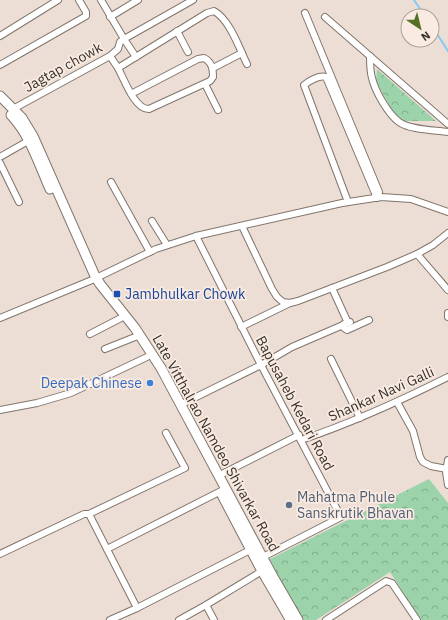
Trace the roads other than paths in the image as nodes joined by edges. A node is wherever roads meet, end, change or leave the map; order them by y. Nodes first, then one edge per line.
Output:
1 (58, 0) edge
2 (80, 0) edge
3 (101, 0) edge
4 (138, 0) edge
5 (193, 0) edge
6 (305, 13) dead end
7 (110, 17) junction
8 (325, 17) dead end
9 (178, 31) junction
10 (0, 36) edge
11 (122, 40) junction
12 (188, 52) dead end
13 (242, 53) junction
14 (110, 56) junction
15 (370, 56) junction
16 (136, 57) junction
17 (247, 64) dead end
18 (0, 65) edge
19 (118, 68) junction
20 (213, 68) junction
21 (205, 84) junction
22 (131, 94) junction
23 (0, 96) edge
24 (0, 103) edge
25 (13, 109) junction
26 (218, 110) dead end
27 (448, 124) edge
28 (448, 132) edge
29 (28, 141) junction
30 (0, 157) edge
31 (0, 163) edge
32 (111, 182) dead end
33 (379, 197) junction
34 (19, 202) dead end
35 (348, 202) junction
36 (448, 212) edge
37 (152, 221) dead end
38 (242, 226) junction
39 (448, 233) edge
40 (196, 236) junction
41 (167, 246) junction
42 (150, 252) junction
43 (416, 254) junction
44 (94, 279) junction
45 (332, 288) junction
46 (448, 290) edge
47 (290, 303) junction
48 (448, 313) edge
49 (448, 317) edge
50 (0, 318) edge
51 (121, 318) junction
52 (369, 320) dead end
53 (347, 323) junction
54 (241, 327) junction
55 (90, 334) dead end
56 (135, 337) junction
57 (105, 349) dead end
58 (148, 357) junction
59 (331, 358) dead end
60 (261, 365) junction
61 (448, 377) edge
62 (397, 402) junction
63 (180, 405) junction
64 (0, 410) edge
65 (360, 418) junction
66 (166, 433) dead end
67 (300, 438) junction
68 (448, 460) edge
69 (446, 469) junction
70 (218, 476) junction
71 (448, 485) edge
72 (223, 490) junction
73 (89, 514) junction
74 (107, 549) junction
75 (250, 550) junction
76 (0, 554) edge
77 (259, 559) junction
78 (262, 571) junction
79 (206, 605) junction
80 (138, 608) junction
81 (338, 613) junction
82 (120, 618) edge
83 (110, 620) edge
84 (179, 620) edge
85 (214, 620) edge
86 (291, 620) edge
87 (298, 620) edge
88 (326, 620) edge
89 (342, 620) edge
90 (417, 620) edge

1 - 10 street
2 - 18 street
3 - 7 street
4 - 7 street
5 - 11 street
6 - 33 street
7 - 11 street
8 - 15 street
9 - 12 street
9 - 13 street
9 - 16 street
11 - 14 street, Jagtap chowk
11 - 16 street
13 - 17 street
13 - 20 street
14 - 19 street
14 - 25 street, Jagtap chowk
15 - 27 street
15 - 28 street
16 - 19 street
19 - 22 street
20 - 21 street
20 - 22 street
21 - 22 street
21 - 26 street
23 - 25 main road, Late Vitthalrao Namdeo Shivarkar Road
24 - 29 main road, Late Vitthalrao Namdeo Shivarkar Road
25 - 44 main road, Late Vitthalrao Namdeo Shivarkar Road
29 - 30 street
29 - 44 main road, Late Vitthalrao Namdeo Shivarkar Road
31 - 34 street
32 - 42 street
33 - 35 street
33 - 35 street
33 - 36 street
35 - 38 street
37 - 41 street
38 - 40 street
38 - 47 street
39 - 43 street
40 - 41 street
40 - 54 street, Bapusaheb Kedari Road
41 - 42 street
42 - 44 street
43 - 45 street
43 - 46 street
44 - 50 street
44 - 51 main road, Late Vitthalrao Namdeo Shivarkar Road
44 - 63 main road, Late Vitthalrao Namdeo Shivarkar Road
45 - 47 street
45 - 53 street
47 - 54 street
48 - 49 street
51 - 55 street
51 - 56 main road, Late Vitthalrao Namdeo Shivarkar Road
52 - 53 street
53 - 60 street
54 - 60 street, Bapusaheb Kedari Road
56 - 57 street
56 - 58 main road, Late Vitthalrao Namdeo Shivarkar Road
58 - 64 street
58 - 72 main road, Late Vitthalrao Namdeo Shivarkar Road
59 - 65 street
60 - 63 street
60 - 67 street, Bapusaheb Kedari Road
61 - 62 street, Shankar Navi Galli
62 - 65 street, Shankar Navi Galli
62 - 69 street
63 - 70 main road, Late Vitthalrao Namdeo Shivarkar Road
65 - 67 street, Shankar Navi Galli
66 - 73 street
67 - 70 street, Shankar Navi Galli
67 - 77 street, Bapusaheb Kedari Road
68 - 69 street
69 - 71 street
70 - 72 main road, Late Vitthalrao Namdeo Shivarkar Road
72 - 74 street
72 - 75 main road, Late Vitthalrao Namdeo Shivarkar Road
72 - 77 main road, Late Vitthalrao Namdeo Shivarkar Road
73 - 74 street
73 - 76 street
74 - 80 street
75 - 77 main road, Late Vitthalrao Namdeo Shivarkar Road
75 - 80 street
77 - 78 main road, Late Vitthalrao Namdeo Shivarkar Road
77 - 87 main road, Late Vitthalrao Namdeo Shivarkar Road
78 - 79 street
78 - 86 main road, Late Vitthalrao Namdeo Shivarkar Road
79 - 84 street
79 - 85 street
80 - 82 street
81 - 88 street
81 - 89 street
81 - 90 street
82 - 83 street

